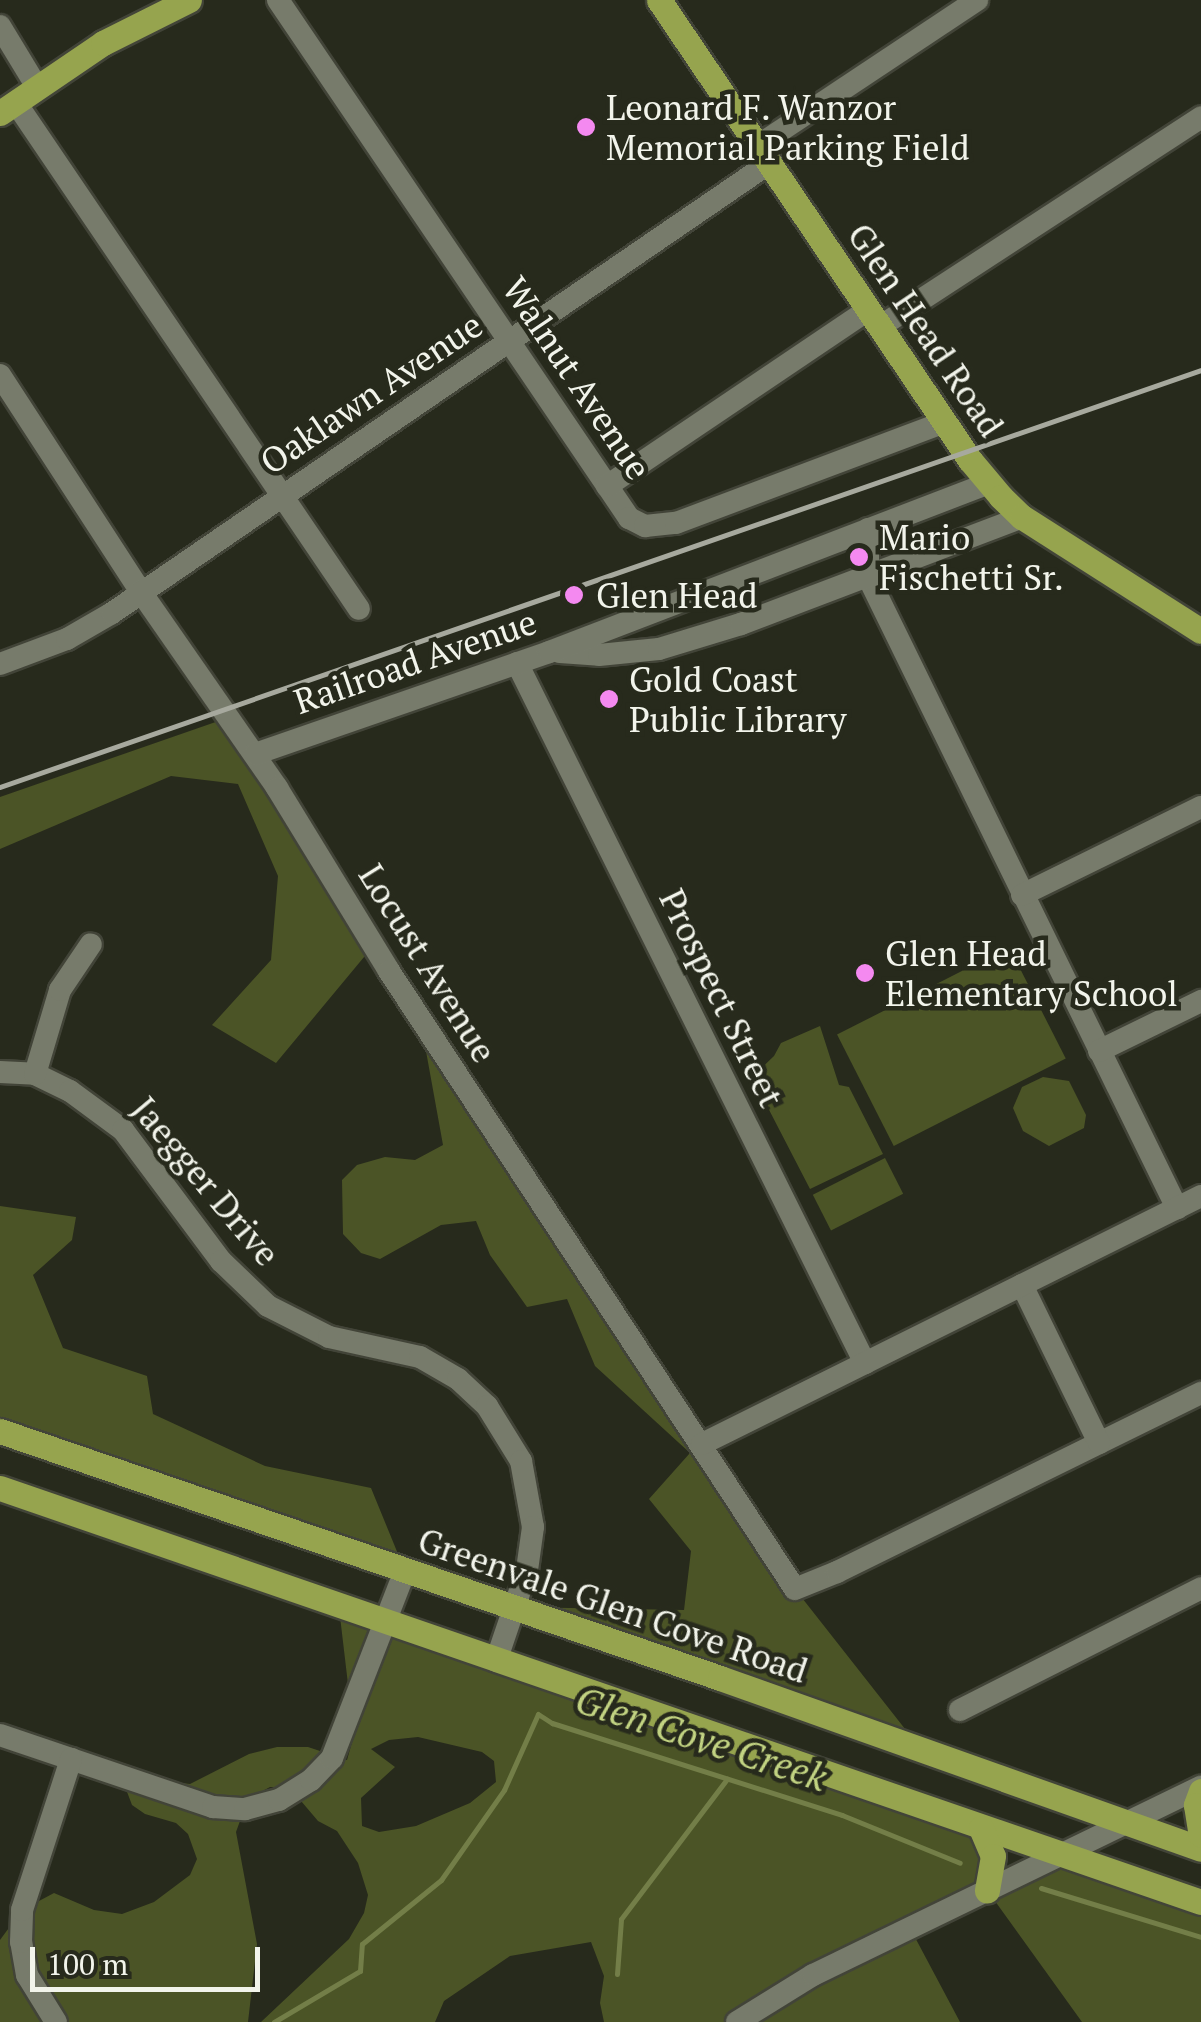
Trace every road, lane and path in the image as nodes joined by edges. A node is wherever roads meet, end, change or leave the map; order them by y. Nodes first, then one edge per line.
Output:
1 (278, 0) edge
2 (658, 0) edge
3 (976, 0) edge
4 (179, 2) edge
5 (0, 26) edge
6 (37, 86) junction
7 (8, 108) edge
8 (1200, 117) edge
9 (765, 153) junction
10 (875, 318) junction
11 (510, 340) junction
12 (0, 375) edge
13 (944, 422) junction
14 (989, 484) junction
15 (607, 486) junction
16 (282, 496) junction
17 (1022, 516) junction
18 (868, 529) junction
19 (833, 543) junction
20 (868, 577) junction
21 (141, 592) junction
22 (359, 609) dead end
23 (1201, 631) edge
24 (549, 652) junction
25 (3, 659) edge
26 (518, 663) junction
27 (255, 754) junction
28 (1201, 807) edge
29 (1022, 895) junction
30 (91, 944) dead end
31 (1201, 1001) edge
32 (1100, 1051) junction
33 (0, 1072) edge
34 (34, 1074) junction
35 (1201, 1196) edge
36 (1177, 1208) junction
37 (1022, 1285) junction
38 (864, 1363) junction
39 (1201, 1393) edge
40 (0, 1431) edge
41 (1099, 1442) junction
42 (702, 1444) junction
43 (0, 1488) edge
44 (405, 1571) junction
45 (1201, 1588) edge
46 (514, 1607) junction
47 (385, 1624) junction
48 (496, 1661) junction
49 (960, 1710) dead end
50 (0, 1735) edge
51 (71, 1759) junction
52 (1201, 1789) edge
53 (1131, 1822) junction
54 (981, 1828) junction
55 (1201, 1836) edge
56 (1201, 1849) edge
57 (1057, 1855) junction
58 (988, 1890) junction
59 (1201, 1902) edge
60 (56, 2022) edge
61 (737, 2022) edge

1 - 11 street, Walnut Avenue
2 - 9 main road, Glen Head Road
3 - 9 street, Oaklawn Avenue
4 - 6 main road
5 - 6 street
6 - 7 main road
7 - 16 street
8 - 10 street
9 - 10 main road, Glen Head Road
9 - 11 street, Oaklawn Avenue
10 - 13 main road, Glen Head Road
10 - 15 street
11 - 15 street, Walnut Avenue
11 - 16 street, Oaklawn Avenue
12 - 21 street, Locust Avenue
13 - 14 main road, Glen Head Road
13 - 15 street, Walnut Avenue
14 - 17 main road, Glen Head Road
14 - 18 street, Railroad Avenue
16 - 21 street, Oaklawn Avenue
16 - 22 street
17 - 20 street
17 - 23 main road, Glen Head Road
18 - 19 street, Railroad Avenue
18 - 20 street
19 - 20 street
19 - 24 street, Railroad Avenue
20 - 24 street
20 - 29 street
21 - 25 street, Oaklawn Avenue
21 - 27 street, Locust Avenue
24 - 26 street, Railroad Avenue
26 - 27 street, Railroad Avenue
26 - 38 street, Prospect Street
27 - 42 street, Locust Avenue
28 - 29 street
29 - 32 street
30 - 34 street
31 - 32 street
32 - 36 street
33 - 34 street, Jaegger Drive
34 - 46 street, Jaegger Drive
35 - 36 street
36 - 37 street
37 - 38 street
37 - 41 street
38 - 42 street
39 - 41 street
40 - 44 main road, Greenvale Glen Cove Road
41 - 42 street, Locust Avenue
43 - 47 main road
44 - 46 main road, Greenvale Glen Cove Road
44 - 47 street
45 - 49 street
46 - 48 street, Jaegger Drive
46 - 53 main road, Greenvale Glen Cove Road
47 - 48 main road
47 - 51 street
48 - 54 main road
50 - 51 street
51 - 60 street
52 - 53 street
52 - 55 main road
53 - 56 main road, Greenvale Glen Cove Road
53 - 57 street
54 - 57 main road
54 - 58 main road
57 - 58 street
57 - 59 main road
58 - 61 street

